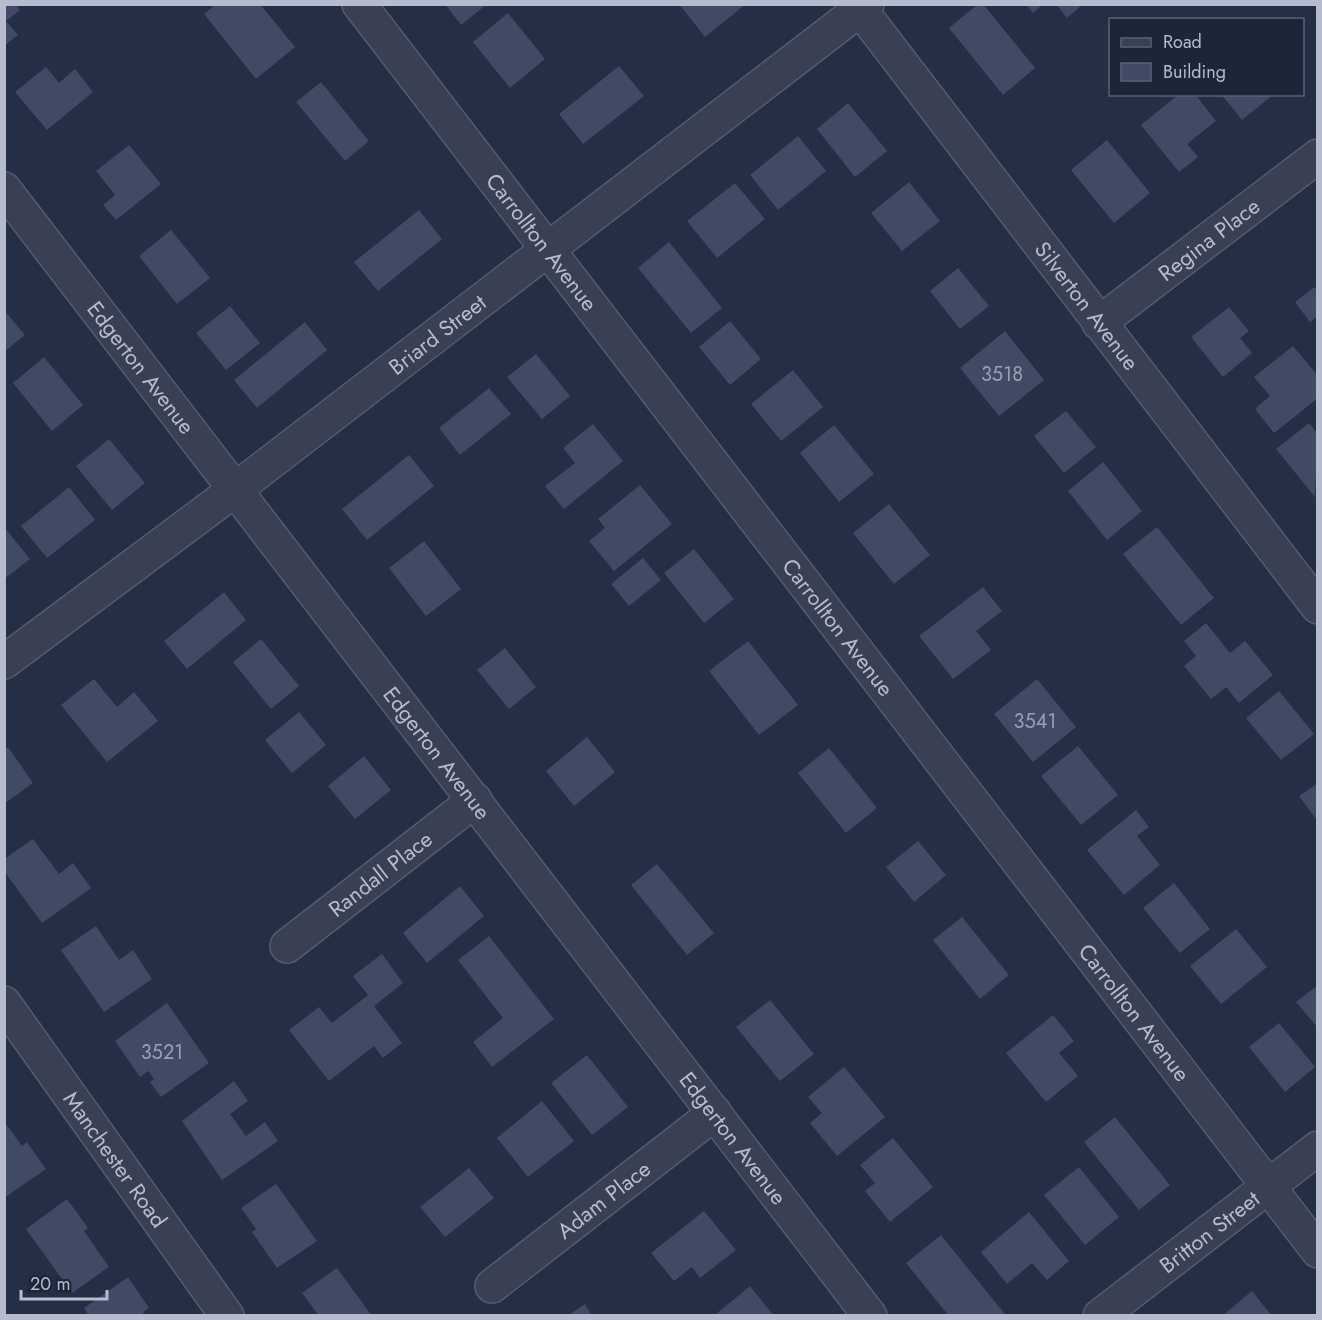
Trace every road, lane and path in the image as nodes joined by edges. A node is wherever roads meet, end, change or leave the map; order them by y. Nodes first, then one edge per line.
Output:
1 (359, 4) edge
2 (861, 6) edge
3 (1317, 156) edge
4 (4, 189) edge
5 (548, 250) junction
6 (1099, 322) junction
7 (236, 489) junction
8 (1317, 607) edge
9 (4, 662) edge
10 (475, 801) junction
11 (287, 946) dead end
12 (4, 1003) edge
13 (715, 1113) junction
14 (1317, 1148) edge
15 (1268, 1186) junction
16 (1317, 1251) edge
17 (492, 1286) dead end
18 (227, 1316) edge
19 (870, 1316) edge
20 (1100, 1316) edge

1 - 5 street, Carrollton Avenue
2 - 5 street, Briard Street
2 - 6 street, Silverton Avenue
3 - 6 street, Regina Place
4 - 7 street, Edgerton Avenue
5 - 7 street, Briard Street
5 - 15 street, Carrollton Avenue
6 - 8 street, Silverton Avenue
7 - 9 street, Briard Street
7 - 10 street, Edgerton Avenue
10 - 11 street, Randall Place
10 - 13 street, Edgerton Avenue
12 - 18 street, Manchester Road
13 - 17 street, Adam Place
13 - 19 street, Edgerton Avenue
14 - 15 street, Britton Street
15 - 16 street, Carrollton Avenue
15 - 20 street, Britton Street

